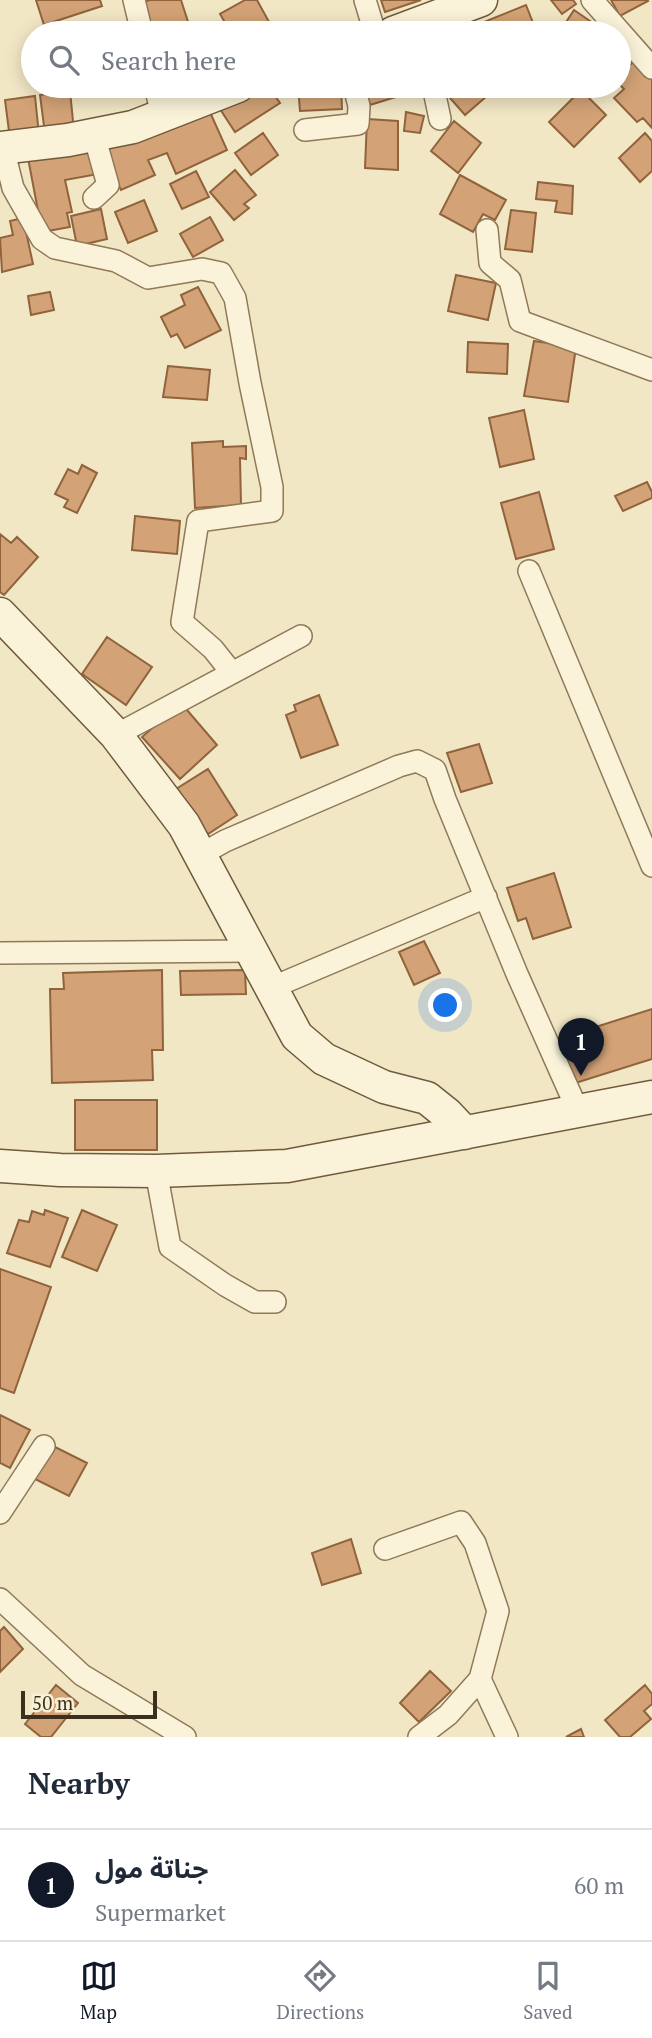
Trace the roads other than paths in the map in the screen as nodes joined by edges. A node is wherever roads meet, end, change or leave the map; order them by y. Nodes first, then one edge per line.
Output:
1 (134, 0) edge
2 (365, 0) edge
3 (481, 0) edge
4 (592, 0) edge
5 (139, 21) edge
6 (371, 21) edge
7 (424, 21) edge
8 (611, 21) edge
9 (631, 44) edge
10 (652, 68) edge
11 (357, 98) edge
12 (436, 98) edge
13 (158, 100) edge
14 (440, 119) dead end
15 (306, 130) dead end
16 (94, 135) junction
17 (2, 148) edge
18 (94, 198) dead end
19 (487, 230) dead end
20 (652, 370) edge
21 (529, 571) dead end
22 (0, 614) edge
23 (301, 636) dead end
24 (232, 673) junction
25 (116, 735) junction
26 (200, 855) junction
27 (652, 866) edge
28 (486, 897) junction
29 (251, 951) junction
30 (0, 953) edge
31 (271, 988) junction
32 (652, 1097) edge
33 (578, 1111) junction
34 (465, 1133) junction
35 (0, 1166) edge
36 (156, 1171) junction
37 (275, 1302) dead end
38 (44, 1446) dead end
39 (0, 1513) edge
40 (384, 1549) dead end
41 (0, 1600) edge
42 (480, 1679) junction
43 (185, 1737) edge
44 (419, 1737) edge
45 (508, 1737) edge

1 - 5 street
2 - 6 street
3 - 7 street
4 - 8 street
9 - 10 street
11 - 15 street
12 - 14 street
13 - 16 street
16 - 17 street
16 - 18 street
17 - 24 street
19 - 20 street
21 - 27 street
22 - 25 street
23 - 24 street
24 - 25 street
25 - 26 street
26 - 28 street
26 - 29 street
28 - 31 street
28 - 33 street
29 - 30 street
29 - 31 street
31 - 34 street
32 - 33 street
33 - 34 street
34 - 36 street
35 - 36 street
36 - 37 street
38 - 39 street
40 - 42 street
41 - 43 street
42 - 44 street
42 - 45 street

